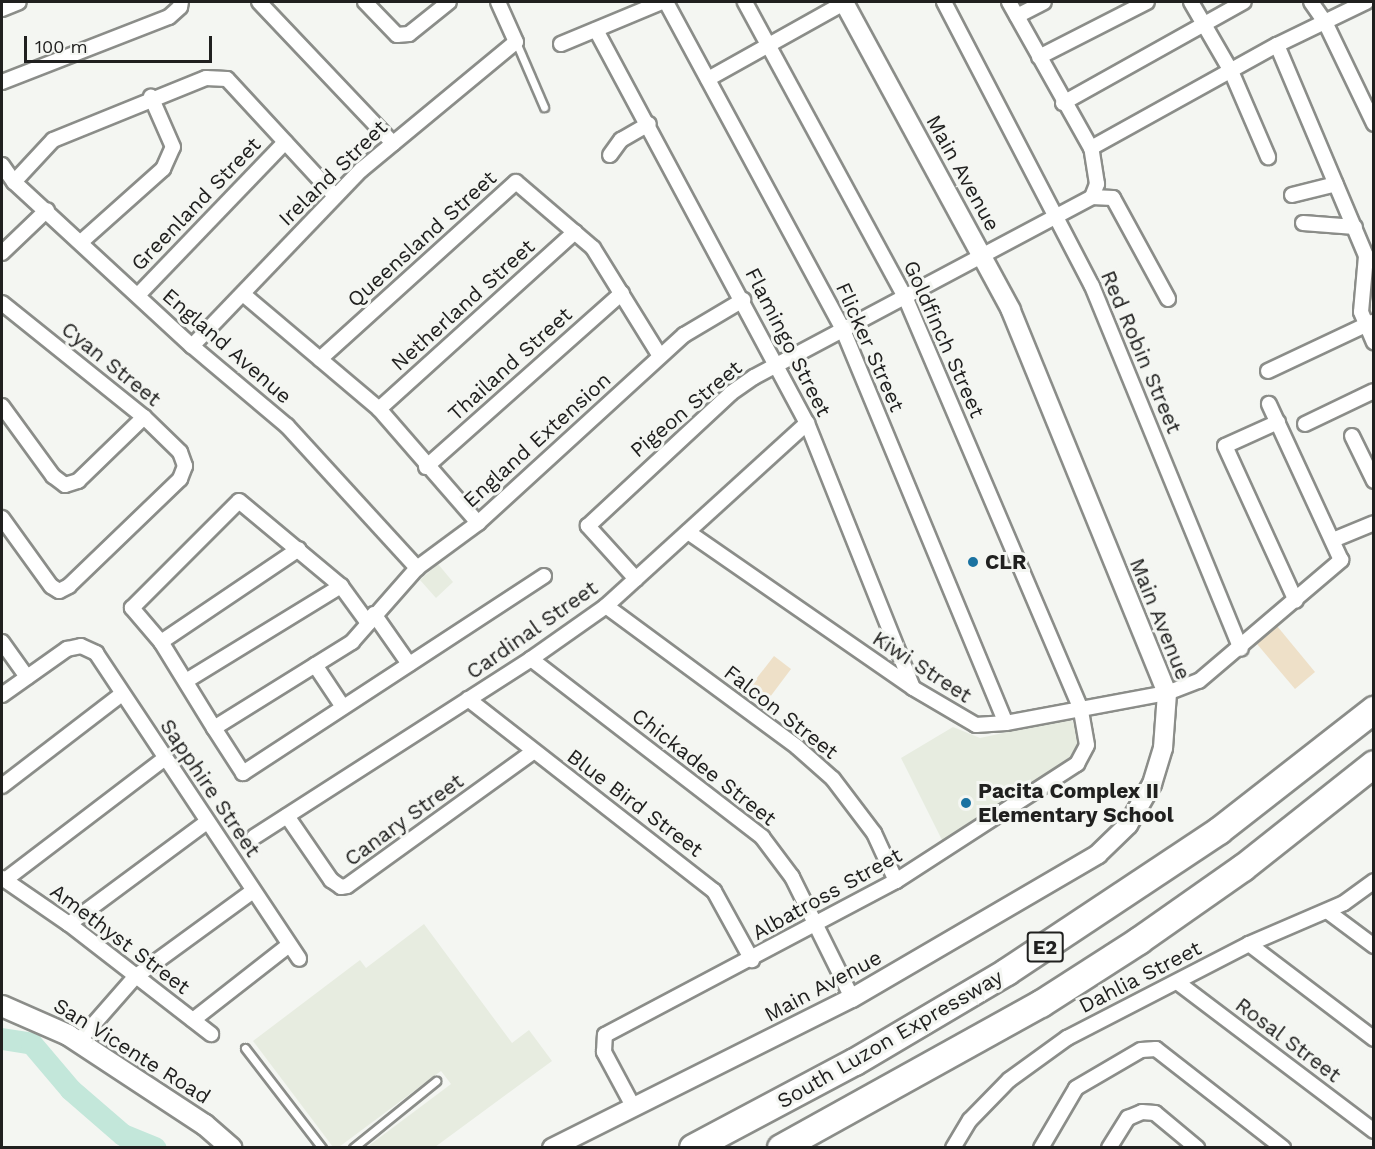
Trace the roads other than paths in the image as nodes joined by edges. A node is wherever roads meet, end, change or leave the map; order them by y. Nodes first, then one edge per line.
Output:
1 (19, 2) edge
2 (181, 2) edge
3 (260, 2) edge
4 (365, 2) edge
5 (449, 2) edge
6 (498, 2) edge
7 (662, 2) edge
8 (666, 2) edge
9 (746, 2) edge
10 (845, 2) edge
11 (944, 2) edge
12 (1009, 2) edge
13 (1044, 2) edge
14 (1147, 2) edge
15 (1191, 2) edge
16 (1244, 2) edge
17 (1311, 2) edge
18 (1366, 2) edge
19 (2, 9) edge
20 (1017, 16) junction
21 (1325, 22) junction
22 (1204, 26) junction
23 (596, 30) junction
24 (516, 42) junction
25 (561, 44) dead end
26 (769, 45) junction
27 (1277, 45) junction
28 (1039, 57) junction
29 (1231, 71) junction
30 (708, 79) junction
31 (2, 82) edge
32 (151, 97) junction
33 (1063, 103) junction
34 (544, 107) dead end
35 (649, 124) junction
36 (1374, 124) edge
37 (285, 141) junction
38 (393, 142) junction
39 (1091, 148) junction
40 (610, 155) dead end
41 (1268, 157) dead end
42 (2, 165) edge
43 (14, 182) junction
44 (1336, 184) junction
45 (335, 195) junction
46 (1292, 195) dead end
47 (1092, 197) junction
48 (47, 210) junction
49 (1057, 216) junction
50 (1303, 223) dead end
51 (1354, 227) junction
52 (575, 232) junction
53 (81, 242) junction
54 (4, 247) edge
55 (983, 256) junction
56 (622, 293) junction
57 (243, 294) junction
58 (138, 295) junction
59 (906, 297) junction
60 (743, 300) junction
61 (1168, 300) dead end
62 (2, 303) edge
63 (1370, 323) edge
64 (843, 330) junction
65 (1374, 342) edge
66 (192, 346) junction
67 (660, 356) junction
68 (320, 359) junction
69 (778, 364) junction
70 (1268, 371) dead end
71 (1374, 391) edge
72 (1269, 404) dead end
73 (2, 406) edge
74 (379, 409) junction
75 (144, 417) junction
76 (1278, 422) junction
77 (807, 423) junction
78 (1305, 424) dead end
79 (1352, 436) dead end
80 (1368, 457) edge
81 (426, 467) junction
82 (1374, 481) edge
83 (2, 518) edge
84 (478, 523) junction
85 (1374, 523) edge
86 (688, 532) junction
87 (1333, 540) junction
88 (299, 549) junction
89 (417, 568) junction
90 (544, 576) dead end
91 (636, 579) junction
92 (341, 586) junction
93 (1296, 601) junction
94 (606, 606) junction
95 (371, 618) junction
96 (2, 642) edge
97 (161, 642) junction
98 (1241, 649) junction
99 (531, 659) junction
100 (409, 664) junction
101 (315, 665) junction
102 (27, 676) junction
103 (186, 681) junction
104 (913, 688) junction
105 (1167, 693) junction
106 (122, 694) junction
107 (2, 695) edge
108 (468, 699) junction
109 (1080, 706) junction
110 (343, 707) junction
111 (1374, 710) edge
112 (1006, 723) junction
113 (214, 728) junction
114 (533, 752) junction
115 (165, 758) junction
116 (1374, 764) edge
117 (2, 786) edge
118 (287, 816) junction
119 (207, 822) junction
120 (254, 837) dead end
121 (3, 879) edge
122 (896, 881) junction
123 (1374, 881) edge
124 (253, 891) junction
125 (1327, 911) junction
126 (69, 924) junction
127 (816, 926) junction
128 (1249, 944) junction
129 (289, 945) junction
130 (1374, 946) edge
131 (299, 959) dead end
132 (752, 960) junction
133 (135, 977) junction
134 (1177, 982) junction
135 (852, 998) junction
136 (2, 1005) edge
137 (193, 1020) junction
138 (211, 1034) dead end
139 (1374, 1039) edge
140 (78, 1042) junction
141 (245, 1048) dead end
142 (436, 1081) dead end
143 (634, 1108) junction
144 (1374, 1131) edge
145 (1111, 1147) edge
146 (231, 1148) edge
147 (322, 1148) edge
148 (353, 1148) edge
149 (552, 1148) edge
150 (693, 1148) edge
151 (781, 1148) edge
152 (953, 1148) edge
153 (1041, 1148) edge
154 (1197, 1148) edge
155 (1283, 1148) edge

1 - 19 street
2 - 31 street
3 - 38 street
4 - 5 street
6 - 24 street
7 - 23 street
8 - 30 street, Flicker Street
9 - 26 street, Goldfinch Street
10 - 26 street
10 - 55 street, Main Avenue
11 - 49 street, Red Robin Street
12 - 20 street
13 - 20 street
14 - 28 street
15 - 22 street
16 - 22 street
17 - 21 street
18 - 21 street
20 - 28 street
21 - 27 street
21 - 36 street
22 - 29 street
22 - 33 street
23 - 25 street
23 - 35 street, Flamingo Street
24 - 34 lane
24 - 38 street, Ireland Street
26 - 30 street
26 - 59 street, Goldfinch Street
27 - 29 street
27 - 44 street
28 - 33 street
29 - 39 street
29 - 41 street
30 - 64 street, Flicker Street
32 - 37 street
32 - 43 street
32 - 53 street
33 - 39 street
35 - 40 street
35 - 60 street, Flamingo Street
37 - 45 street
37 - 58 street, Greenland Street
38 - 45 street, Ireland Street
39 - 47 street
42 - 43 street, England Avenue
43 - 48 street, England Avenue
44 - 46 street
44 - 51 street
45 - 57 street, Ireland Street
47 - 49 street, Pigeon Street
47 - 61 street
48 - 53 street, England Avenue
48 - 54 street
49 - 55 street, Pigeon Street
49 - 98 street, Red Robin Street
50 - 51 street
51 - 63 street
52 - 56 street, Queensland Street
52 - 68 street, Queensland Street
52 - 74 street, Netherland Street
53 - 58 street, England Avenue
55 - 59 street, Pigeon Street
55 - 105 street, Main Avenue
56 - 67 street, Queensland Street
56 - 81 street, Thailand Street
57 - 66 street, Ireland Street
57 - 68 street
58 - 66 street, England Avenue
59 - 64 street, Pigeon Street
59 - 109 street, Goldfinch Street
60 - 67 street, England Extension
60 - 69 street, Flamingo Street
62 - 75 street, Cyan Street
63 - 65 street
63 - 70 street
64 - 69 street, Pigeon Street
64 - 112 street, Flicker Street
66 - 89 street, England Avenue
67 - 84 street, England Extension
68 - 74 street
69 - 77 street, Flamingo Street
69 - 91 street, Pigeon Street
71 - 78 street
72 - 76 street
73 - 75 street
74 - 81 street
75 - 83 street, Cyan Street
76 - 87 street
76 - 93 street
77 - 86 street, Cardinal Street
77 - 104 street, Flamingo Street
79 - 80 street
80 - 82 street
81 - 84 street
84 - 89 street, England Extension
85 - 87 street
86 - 91 street, Cardinal Street
86 - 104 street, Kiwi Street
87 - 93 street
88 - 92 street
88 - 97 street
88 - 97 street
89 - 95 street, England Extension
90 - 100 street
91 - 94 street, Cardinal Street
92 - 95 street
92 - 103 street
93 - 98 street
94 - 99 street, Cardinal Street
94 - 122 street, Falcon Street
95 - 100 street
95 - 101 street, England Extension
96 - 102 street
97 - 103 street
98 - 105 street
99 - 108 street, Cardinal Street
99 - 127 street, Chickadee Street
100 - 110 street
101 - 110 street
101 - 113 street, England Extension
102 - 106 street, Sapphire Street
102 - 107 street
103 - 113 street
104 - 112 street, Kiwi Street
105 - 109 street, Kiwi Street
105 - 135 street, Main Avenue
106 - 115 street, Sapphire Street
106 - 117 street
108 - 114 street, Blue Bird Street
108 - 118 street, Cardinal Street
109 - 112 street, Kiwi Street
109 - 122 street, Albatross Street
110 - 113 street
111 - 150 highway, South Luzon Expressway / E2
114 - 118 street, Canary Street
114 - 132 street, Blue Bird Street
115 - 119 street, Sapphire Street
115 - 121 street
116 - 151 highway, South Luzon Expressway / E2
118 - 120 street, Cardinal Street
119 - 124 street, Sapphire Street
119 - 126 street
121 - 126 street, Amethyst Street
122 - 127 street, Albatross Street
123 - 125 street, Dahlia Street
124 - 129 street, Sapphire Street
124 - 133 street
125 - 128 street, Dahlia Street
125 - 130 street
126 - 133 street, Amethyst Street
127 - 132 street, Albatross Street
127 - 135 street, Chickadee Street
128 - 134 street, Dahlia Street
128 - 139 street
129 - 131 street, Sapphire Street
129 - 137 street
132 - 143 street, Albatross Street
133 - 137 street, Amethyst Street
133 - 140 street
134 - 144 street, Rosal Street
134 - 152 street, Dahlia Street
135 - 143 street, Main Avenue
136 - 140 main road, San Vicente Road
137 - 138 street, Amethyst Street
140 - 146 main road, San Vicente Road
141 - 147 lane
142 - 148 lane
143 - 149 street, Main Avenue
145 - 154 street
153 - 155 street

